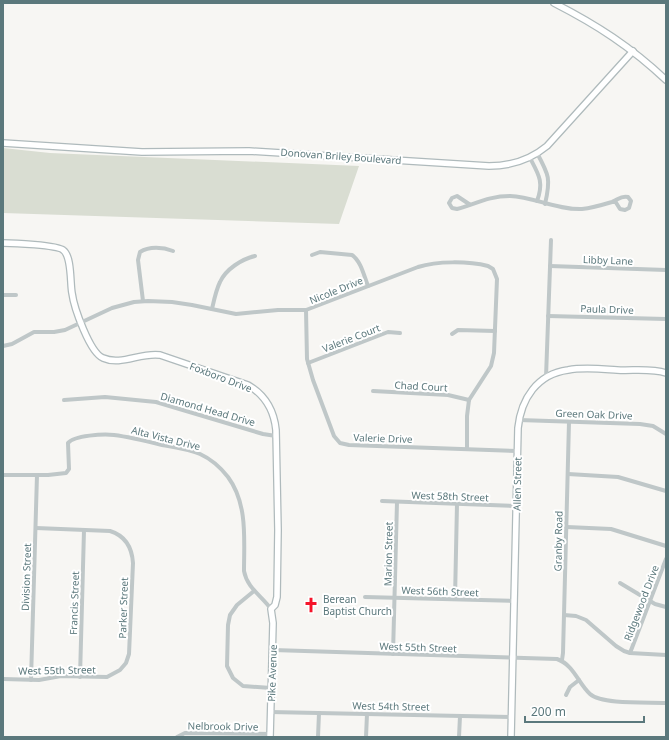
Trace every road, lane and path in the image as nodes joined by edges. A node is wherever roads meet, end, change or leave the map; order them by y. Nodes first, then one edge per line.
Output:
1 (554, 3) edge
2 (633, 51) junction
3 (666, 80) edge
4 (3, 143) edge
5 (537, 153) junction
6 (530, 158) junction
7 (546, 171) junction
8 (538, 174) junction
9 (541, 186) junction
10 (549, 186) junction
11 (537, 201) junction
12 (615, 201) dead end
13 (469, 204) junction
14 (545, 204) junction
15 (550, 240) dead end
16 (3, 243) edge
17 (173, 251) dead end
18 (312, 255) dead end
19 (255, 256) dead end
20 (550, 266) junction
21 (666, 270) edge
22 (368, 286) junction
23 (3, 295) edge
24 (16, 295) dead end
25 (143, 301) junction
26 (212, 309) junction
27 (306, 310) junction
28 (548, 316) junction
29 (666, 319) edge
30 (82, 323) junction
31 (495, 331) junction
32 (400, 333) dead end
33 (452, 334) dead end
34 (3, 346) edge
35 (308, 362) junction
36 (666, 373) edge
37 (546, 377) junction
38 (372, 391) dead end
39 (64, 400) dead end
40 (468, 400) junction
41 (519, 420) junction
42 (569, 422) junction
43 (666, 434) edge
44 (276, 436) junction
45 (467, 449) junction
46 (518, 451) junction
47 (3, 474) edge
48 (568, 474) junction
49 (37, 475) junction
50 (666, 491) edge
51 (382, 501) dead end
52 (397, 502) junction
53 (457, 504) junction
54 (517, 506) junction
55 (567, 527) junction
56 (36, 528) junction
57 (84, 530) junction
58 (666, 546) edge
59 (666, 559) edge
60 (620, 583) dead end
61 (254, 590) junction
62 (365, 597) dead end
63 (394, 598) junction
64 (455, 599) junction
65 (515, 601) junction
66 (649, 601) junction
67 (666, 608) edge
68 (271, 609) junction
69 (564, 615) junction
70 (273, 650) junction
71 (630, 653) junction
72 (393, 654) junction
73 (666, 655) edge
74 (513, 657) junction
75 (562, 660) junction
76 (111, 675) joint
77 (80, 677) junction
78 (3, 679) edge
79 (31, 680) junction
80 (579, 680) junction
81 (271, 688) junction
82 (566, 695) dead end
83 (666, 703) edge
84 (270, 712) junction
85 (319, 713) junction
86 (367, 714) junction
87 (460, 716) junction
88 (511, 717) junction
89 (222, 735) edge
90 (270, 736) edge
91 (177, 737) edge
92 (318, 737) edge
93 (366, 737) edge
94 (459, 737) edge
95 (511, 737) edge

1 - 2 street
2 - 3 street
2 - 5 street, Donovan Briley Boulevard
4 - 6 street, Donovan Briley Boulevard
5 - 6 street, Donovan Briley Boulevard
5 - 7 street
6 - 8 street
7 - 8 street
7 - 10 street
8 - 9 street
9 - 10 street
9 - 11 street
10 - 14 street
11 - 13 street
11 - 14 street
12 - 14 street
13 - 13 street
15 - 20 street
16 - 30 street, Foxboro Drive
17 - 25 street
18 - 22 street
19 - 26 street
20 - 21 street, Libby Lane
20 - 28 street
22 - 27 street, Nicole Drive
22 - 31 street, Nicole Drive
23 - 24 street
25 - 26 street, Nicole Drive
25 - 30 street, Nicole Drive
26 - 27 street, Nicole Drive
27 - 35 street, Valerie Drive
28 - 29 street, Paula Drive
28 - 37 street
30 - 34 street, Nicole Drive
30 - 44 street, Foxboro Drive
31 - 33 street
31 - 40 street, Nicole Drive
32 - 35 street, Valerie Court
35 - 45 street, Valerie Drive
36 - 37 street
37 - 41 street, Allen Street
38 - 40 street, Chad Court
39 - 44 street, Diamond Head Drive
40 - 45 street
41 - 42 street, Green Oak Drive
41 - 46 street, Allen Street
42 - 43 street, Green Oak Drive
42 - 48 street, Granby Road
44 - 68 street, Foxboro Drive
45 - 46 street, Valerie Drive
46 - 54 street, Allen Street
47 - 49 street
48 - 50 street
48 - 55 street, Granby Road
49 - 56 street, Division Street
49 - 61 street, Alta Vista Drive
51 - 52 street, West 58th Street
52 - 53 street, West 58th Street
52 - 63 street, Marion Street
53 - 54 street, West 58th Street
53 - 64 street
54 - 65 street, Allen Street
55 - 58 street
55 - 69 street, Granby Road
56 - 57 street
56 - 79 street, Division Street
57 - 76 street, Parker Street
57 - 77 street, Francis Street
59 - 66 street, Ridgewood Drive
60 - 66 street
61 - 68 street, Alta Vista Drive
61 - 81 street
62 - 63 street, West 56th Street
63 - 64 street, West 56th Street
63 - 72 street, Marion Street
64 - 65 street, West 56th Street
65 - 74 street, Allen Street
66 - 67 street
66 - 71 street, Ridgewood Drive
68 - 70 street, Pike Avenue
69 - 71 street
69 - 75 street, Granby Road
70 - 72 street, West 55th Street
70 - 81 street, Pike Avenue
71 - 73 street
72 - 74 street, West 55th Street
74 - 75 street, West 55th Street
74 - 88 street, Allen Street
75 - 80 street
76 - 77 street, West 55th Street
77 - 79 street, West 55th Street
78 - 79 street, West 55th Street
80 - 82 street
80 - 83 street
81 - 84 street, Pike Avenue
84 - 85 street, West 54th Street
84 - 90 street, Pike Avenue
85 - 86 street, West 54th Street
85 - 92 street
86 - 87 street, West 54th Street
86 - 93 street
87 - 88 street, West 54th Street
87 - 94 street
88 - 95 street, Allen Street
89 - 90 street, Nelbrook Drive
89 - 91 street, Nelbrook Drive

